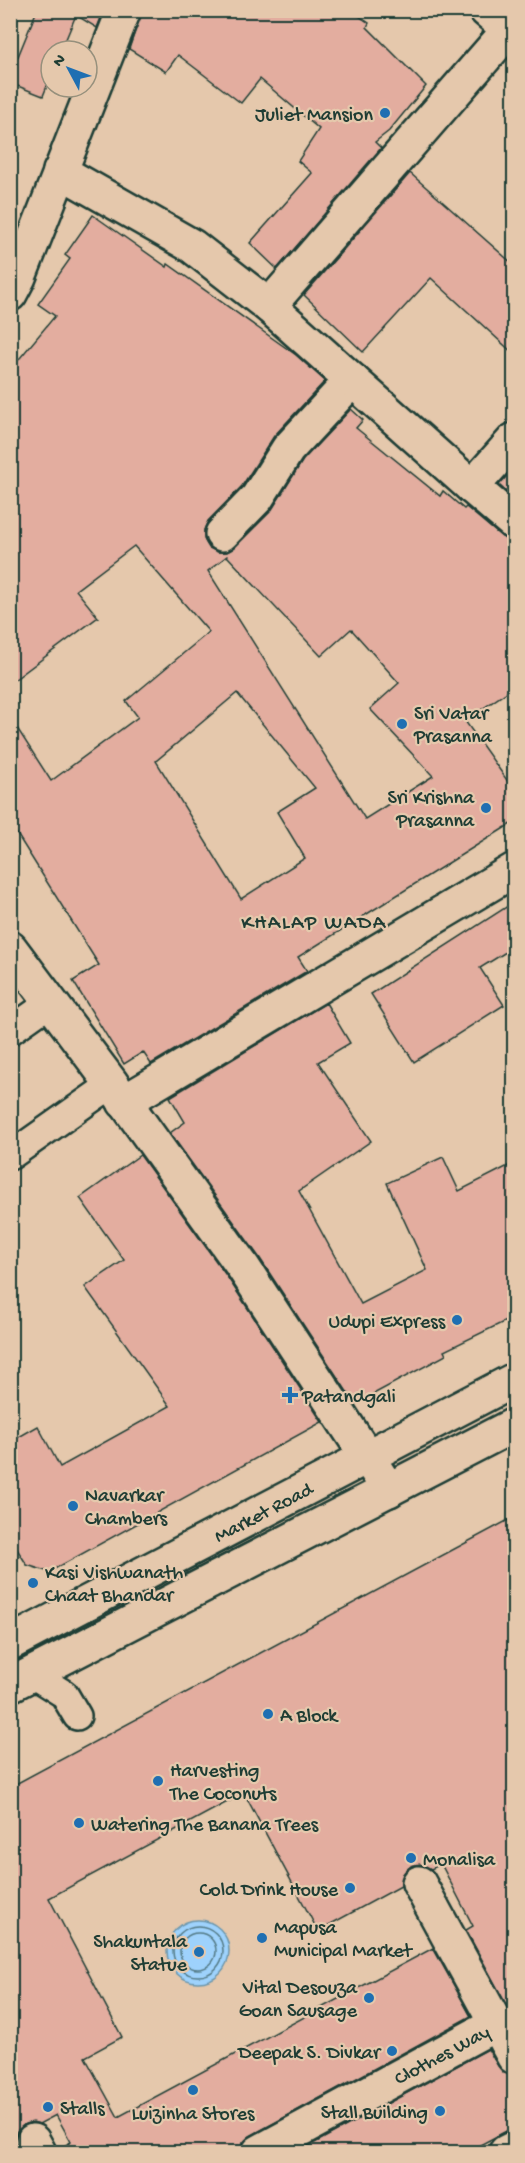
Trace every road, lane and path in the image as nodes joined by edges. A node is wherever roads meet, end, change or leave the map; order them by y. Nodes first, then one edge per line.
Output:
1 (124, 10) edge
2 (506, 25) edge
3 (60, 171) junction
4 (13, 281) edge
5 (269, 306) junction
6 (352, 380) junction
7 (514, 440) edge
8 (472, 487) junction
9 (514, 523) edge
10 (222, 534) dead end
11 (514, 870) edge
12 (10, 948) edge
13 (51, 1002) junction
14 (10, 1031) edge
15 (118, 1093) junction
16 (10, 1155) edge
17 (514, 1380) edge
18 (514, 1425) edge
19 (366, 1456) junction
20 (389, 1490) junction
21 (11, 1640) edge
22 (21, 1680) edge
23 (77, 1716) dead end
24 (419, 1883) dead end
25 (508, 2039) edge
26 (514, 2148) edge
27 (259, 2152) edge
28 (506, 2152) edge

1 - 3 street
2 - 5 street
3 - 4 street
3 - 5 street
5 - 6 street
6 - 8 street
6 - 10 street
7 - 8 street
8 - 9 street
11 - 15 street
12 - 13 street
13 - 14 lane
13 - 15 street
15 - 16 lane
15 - 19 street
17 - 19 street, Market Road
18 - 20 street, Market Road
19 - 20 street
19 - 21 street, Market Road
20 - 22 street, Market Road
21 - 22 street
22 - 23 lane
24 - 25 street
25 - 27 street, Clothes Way
26 - 28 street

